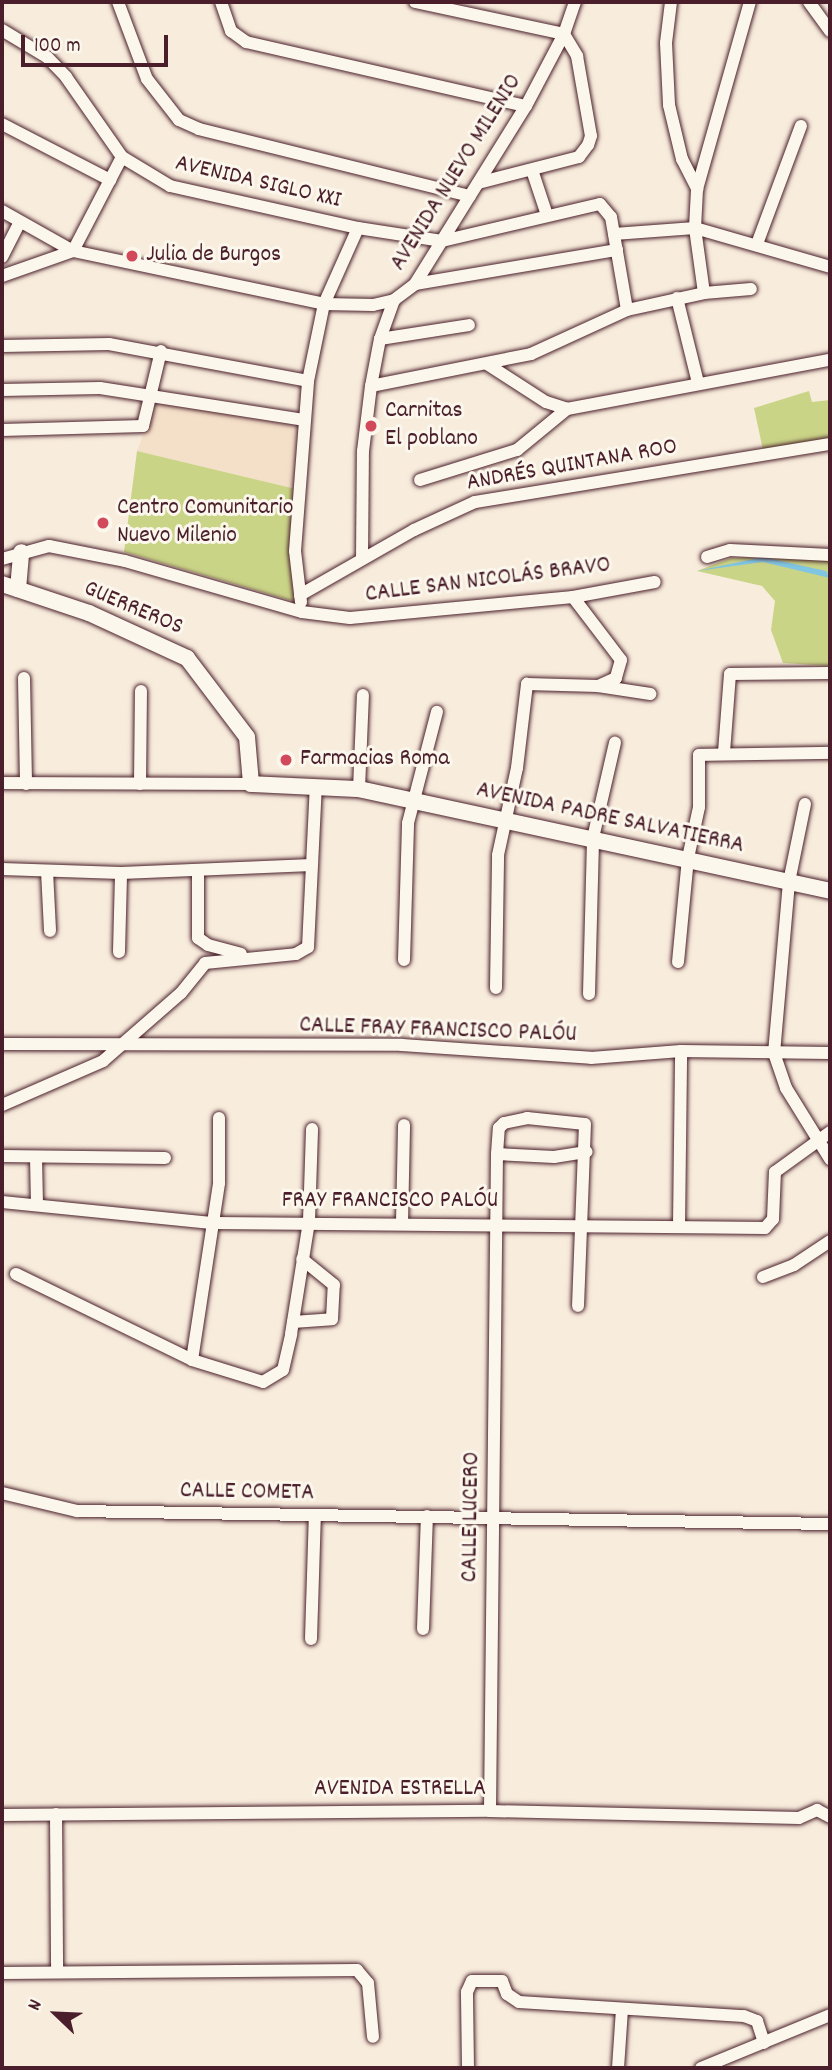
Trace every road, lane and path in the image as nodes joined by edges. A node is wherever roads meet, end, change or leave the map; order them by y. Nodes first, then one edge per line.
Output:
1 (118, 2) edge
2 (221, 2) edge
3 (415, 2) edge
4 (575, 2) edge
5 (671, 2) edge
6 (750, 2) edge
7 (809, 2) edge
8 (2, 30) edge
9 (830, 31) edge
10 (564, 34) junction
11 (526, 106) junction
12 (2, 124) edge
13 (802, 126) dead end
14 (122, 157) junction
15 (532, 170) junction
16 (110, 180) junction
17 (478, 183) junction
18 (697, 190) junction
19 (470, 196) junction
20 (2, 211) edge
21 (547, 215) junction
22 (20, 222) junction
23 (358, 228) junction
24 (695, 228) junction
25 (614, 234) junction
26 (442, 241) junction
27 (757, 244) junction
28 (617, 250) junction
29 (73, 251) junction
30 (2, 257) edge
31 (830, 267) edge
32 (2, 276) edge
33 (415, 284) junction
34 (751, 289) dead end
35 (704, 293) junction
36 (677, 298) junction
37 (394, 300) junction
38 (324, 304) junction
39 (627, 310) junction
40 (469, 325) dead end
41 (380, 339) junction
42 (2, 346) edge
43 (161, 351) junction
44 (830, 360) edge
45 (487, 364) junction
46 (308, 381) junction
47 (698, 383) junction
48 (371, 386) junction
49 (2, 390) edge
50 (152, 394) junction
51 (567, 409) junction
52 (304, 420) junction
53 (2, 430) edge
54 (830, 444) edge
55 (420, 480) dead end
56 (20, 552) junction
57 (830, 555) edge
58 (707, 557) dead end
59 (2, 559) edge
60 (362, 559) junction
61 (655, 582) dead end
62 (2, 584) edge
63 (18, 589) junction
64 (300, 595) junction
65 (573, 597) junction
66 (302, 612) junction
67 (830, 673) edge
68 (24, 678) dead end
69 (598, 686) junction
70 (141, 691) dead end
71 (650, 694) dead end
72 (363, 695) dead end
73 (437, 712) dead end
74 (615, 743) dead end
75 (724, 752) junction
76 (830, 753) edge
77 (2, 783) edge
78 (26, 784) junction
79 (140, 784) junction
80 (251, 784) junction
81 (316, 786) junction
82 (359, 789) junction
83 (415, 800) junction
84 (805, 804) dead end
85 (504, 820) junction
86 (593, 838) junction
87 (688, 858) junction
88 (312, 865) junction
89 (2, 869) edge
90 (47, 871) junction
91 (198, 871) junction
92 (121, 873) junction
93 (789, 881) junction
94 (830, 891) edge
95 (50, 931) dead end
96 (118, 952) dead end
97 (248, 956) junction
98 (404, 960) dead end
99 (678, 962) dead end
100 (496, 988) dead end
101 (589, 994) dead end
102 (2, 1044) edge
103 (122, 1048) junction
104 (681, 1051) junction
105 (830, 1053) edge
106 (774, 1054) junction
107 (2, 1105) edge
108 (219, 1118) dead end
109 (404, 1125) dead end
110 (312, 1129) dead end
111 (830, 1132) edge
112 (818, 1141) junction
113 (587, 1152) junction
114 (497, 1154) junction
115 (2, 1156) edge
116 (36, 1157) junction
117 (165, 1158) dead end
118 (830, 1159) edge
119 (2, 1202) edge
120 (37, 1205) junction
121 (309, 1221) junction
122 (215, 1223) junction
123 (402, 1223) junction
124 (497, 1224) junction
125 (582, 1225) junction
126 (679, 1226) junction
127 (830, 1241) edge
128 (302, 1259) junction
129 (16, 1274) dead end
130 (764, 1277) dead end
131 (578, 1306) dead end
132 (293, 1322) junction
133 (192, 1360) junction
134 (2, 1493) edge
135 (315, 1515) junction
136 (427, 1516) junction
137 (493, 1516) junction
138 (830, 1524) edge
139 (423, 1629) dead end
140 (311, 1639) dead end
141 (490, 1811) junction
142 (56, 1814) junction
143 (2, 1815) edge
144 (830, 1817) edge
145 (57, 1970) junction
146 (2, 1973) edge
147 (622, 2010) junction
148 (830, 2015) edge
149 (373, 2037) dead end
150 (764, 2043) junction
151 (468, 2068) edge
152 (618, 2068) edge
153 (701, 2068) edge

1 - 19 street
2 - 11 street
3 - 10 street
4 - 10 street, AVENIDA NUEVO MILENIO
5 - 18 street
6 - 18 street
7 - 9 street
8 - 14 street, AVENIDA SIGLO XXI
10 - 11 street, AVENIDA NUEVO MILENIO
10 - 15 street
11 - 17 street, AVENIDA NUEVO MILENIO
12 - 16 street
13 - 27 street
14 - 16 street
14 - 23 street, AVENIDA SIGLO XXI
15 - 17 street
15 - 21 street
16 - 29 street
17 - 19 street, AVENIDA NUEVO MILENIO
18 - 24 street
19 - 26 street, AVENIDA NUEVO MILENIO
20 - 22 street
21 - 25 street
21 - 26 street
22 - 29 street
22 - 30 street
23 - 26 street, AVENIDA SIGLO XXI
23 - 38 street
24 - 25 street
24 - 27 street
24 - 35 street
25 - 28 street
26 - 33 street, AVENIDA NUEVO MILENIO
27 - 31 street
28 - 33 street
28 - 39 street
29 - 32 street
29 - 38 street, AVENIDA NUEVO MILENIO
33 - 37 street, AVENIDA NUEVO MILENIO
34 - 35 street
35 - 36 street
36 - 39 street
36 - 47 street
37 - 38 street, AVENIDA NUEVO MILENIO
37 - 41 street
38 - 46 street
39 - 45 street
40 - 41 street
41 - 48 street
42 - 43 street
43 - 46 street
43 - 50 street
44 - 47 street
45 - 48 street
45 - 51 street
46 - 52 street
47 - 51 street
48 - 60 street
49 - 50 street
50 - 52 street
50 - 53 street
51 - 55 street
52 - 64 street
54 - 60 street, ANDRÉS QUINTANA ROO
56 - 59 street, CALLE SAN NICOLÁS BRAVO
56 - 63 main road
56 - 66 street, CALLE SAN NICOLÁS BRAVO
57 - 58 street
60 - 64 street, ANDRÉS QUINTANA ROO
61 - 65 street, CALLE SAN NICOLÁS BRAVO
62 - 63 main road, GUERREROS
63 - 80 main road, GUERREROS
64 - 66 street
65 - 66 street, CALLE SAN NICOLÁS BRAVO
65 - 69 street
67 - 75 street
68 - 78 street
69 - 71 street
69 - 85 street
70 - 79 street
72 - 82 street
73 - 83 street
74 - 86 street
75 - 76 street
75 - 87 street
77 - 78 street, AVENIDA PADRE SALVATIERRA
78 - 79 street, AVENIDA PADRE SALVATIERRA
79 - 80 street, AVENIDA PADRE SALVATIERRA
80 - 81 main road, AVENIDA PADRE SALVATIERRA
81 - 82 main road, AVENIDA PADRE SALVATIERRA
81 - 88 street
82 - 83 main road, AVENIDA PADRE SALVATIERRA
83 - 85 main road, AVENIDA PADRE SALVATIERRA
83 - 98 street
84 - 93 street
85 - 86 main road, AVENIDA PADRE SALVATIERRA
85 - 100 street
86 - 87 main road, AVENIDA PADRE SALVATIERRA
86 - 101 street
87 - 93 main road, AVENIDA PADRE SALVATIERRA
87 - 99 street
88 - 91 street
88 - 97 street
89 - 90 street
90 - 92 street
90 - 95 street
91 - 92 street
91 - 97 street
92 - 96 street
93 - 94 main road, AVENIDA PADRE SALVATIERRA
93 - 106 street
97 - 103 street
102 - 103 street, CALLE FRAY FRANCISCO PALÓU
103 - 104 street, CALLE FRAY FRANCISCO PALÓU
103 - 107 street
104 - 106 street, CALLE FRAY FRANCISCO PALÓU
104 - 126 street
105 - 106 street, CALLE FRAY FRANCISCO PALÓU
106 - 112 street
108 - 122 street
109 - 123 street
110 - 121 street
111 - 112 street
112 - 118 street
112 - 126 street, FRAY FRANCISCO PALÓU
113 - 114 street
113 - 114 street, CALLE LUCERO
113 - 125 street
114 - 124 street, CALLE LUCERO
115 - 116 street
116 - 117 street
116 - 120 street
119 - 120 street, FRAY FRANCISCO PALÓU
120 - 122 street, FRAY FRANCISCO PALÓU
121 - 122 street, FRAY FRANCISCO PALÓU
121 - 123 street, FRAY FRANCISCO PALÓU
121 - 128 street
122 - 133 street
123 - 124 street, FRAY FRANCISCO PALÓU
124 - 125 street, FRAY FRANCISCO PALÓU
124 - 137 street, CALLE LUCERO
125 - 126 street, FRAY FRANCISCO PALÓU
125 - 131 street
127 - 130 street
128 - 132 street
128 - 132 street
129 - 133 street
132 - 133 street
134 - 135 street, CALLE COMETA
135 - 136 street, CALLE COMETA
135 - 140 street
136 - 137 street, CALLE COMETA
136 - 139 street
137 - 138 street, CALLE COMETA
137 - 141 street, CALLE LUCERO
141 - 142 street, AVENIDA ESTRELLA
141 - 144 street, AVENIDA ESTRELLA
142 - 143 street, AVENIDA ESTRELLA
142 - 145 street
145 - 146 street
145 - 149 street
147 - 150 street
147 - 151 street
147 - 152 street
148 - 150 street
150 - 153 street

